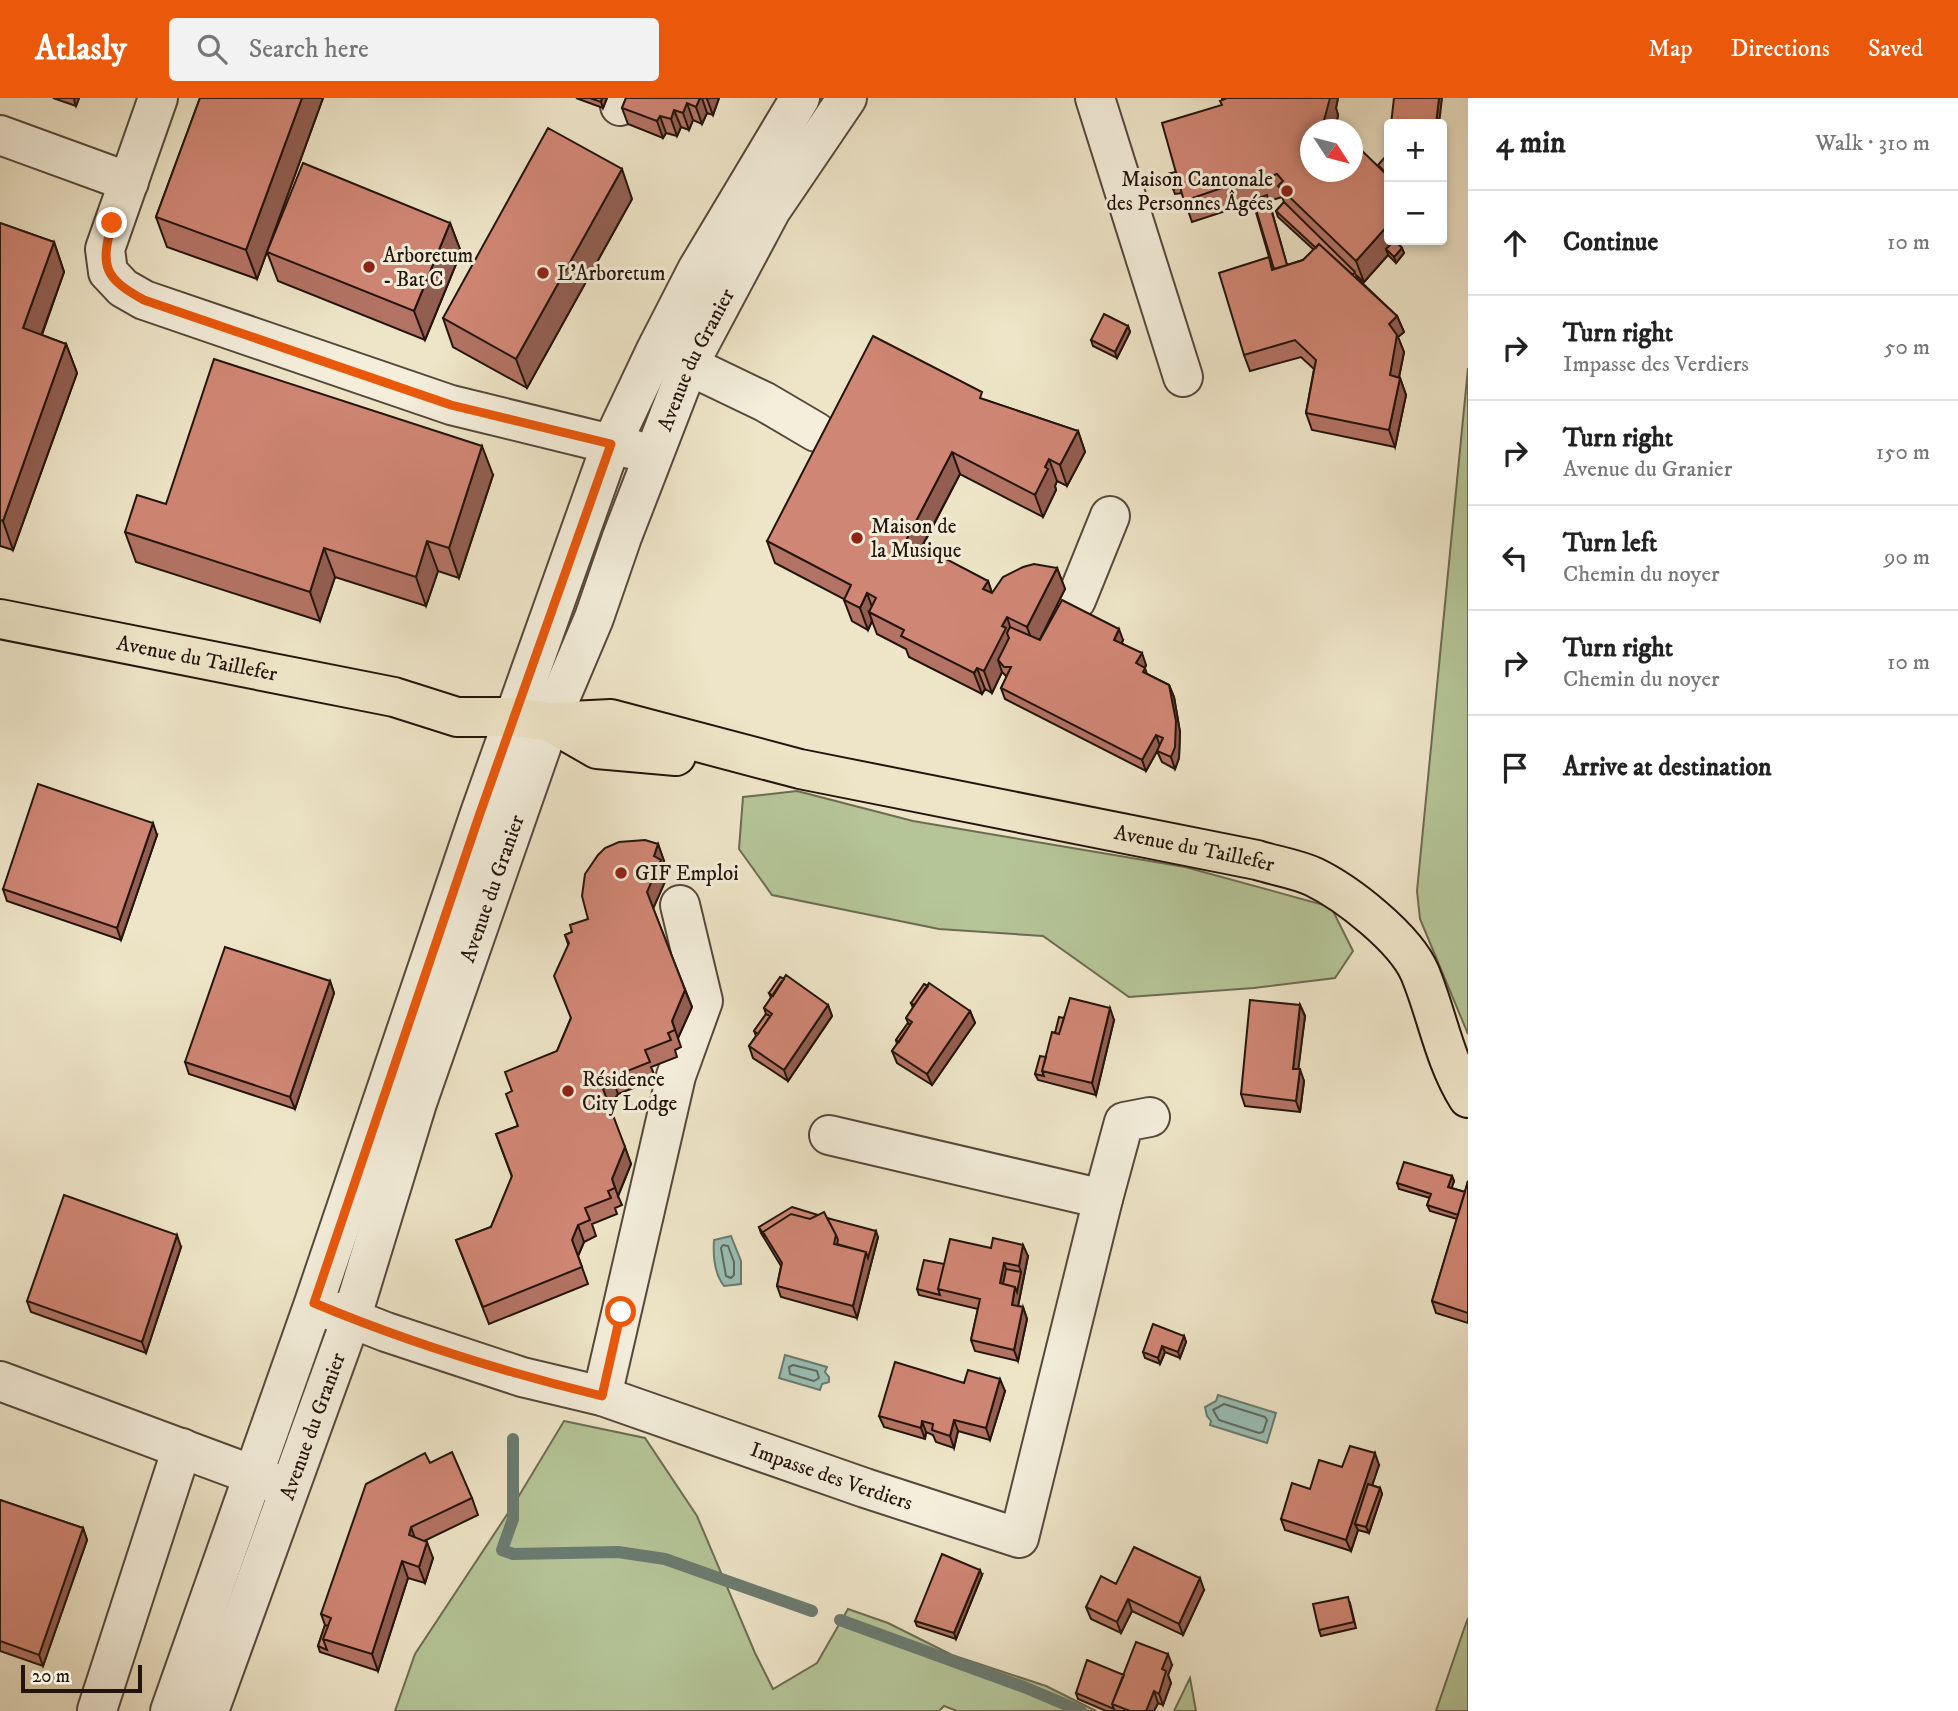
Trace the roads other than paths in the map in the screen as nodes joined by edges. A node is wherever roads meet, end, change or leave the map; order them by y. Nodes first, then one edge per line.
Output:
1 (158, 98) edge
2 (800, 98) edge
3 (847, 98) edge
4 (1096, 98) edge
5 (0, 135) edge
6 (129, 182) junction
7 (672, 357) junction
8 (1183, 377) dead end
9 (816, 432) dead end
10 (611, 444) junction
11 (654, 455) junction
12 (1110, 516) dead end
13 (1076, 600) dead end
14 (0, 619) edge
15 (532, 720) junction
16 (680, 905) dead end
17 (1468, 1098) edge
18 (1150, 1117) dead end
19 (829, 1135) dead end
20 (1103, 1199) junction
21 (314, 1303) junction
22 (351, 1319) junction
23 (0, 1381) edge
24 (602, 1396) junction
25 (182, 1448) junction
26 (271, 1481) junction
27 (96, 1710) edge
28 (170, 1711) edge
29 (209, 1711) edge

1 - 6 street
2 - 7 street, Avenue du Granier
3 - 7 street, Avenue du Granier
4 - 8 street
5 - 6 street
6 - 10 street
7 - 9 street
7 - 10 street, Avenue du Granier
7 - 11 street, Avenue du Granier
10 - 11 street
10 - 15 street, Avenue du Granier
11 - 15 street, Avenue du Granier
12 - 13 street
14 - 15 main road, Avenue du Taillefer
15 - 17 main road, Avenue du Taillefer
15 - 21 street, Avenue du Granier
15 - 22 street, Avenue du Granier
16 - 24 street
18 - 20 street, Impasse des Verdiers
19 - 20 street
20 - 24 street, Impasse des Verdiers
21 - 22 street, Impasse des Verdiers
21 - 26 street, Avenue du Granier
22 - 24 street, Impasse des Verdiers
22 - 26 street, Avenue du Granier
23 - 25 street
25 - 26 street
25 - 27 street
26 - 28 street, Avenue du Granier
26 - 29 street, Avenue du Granier

